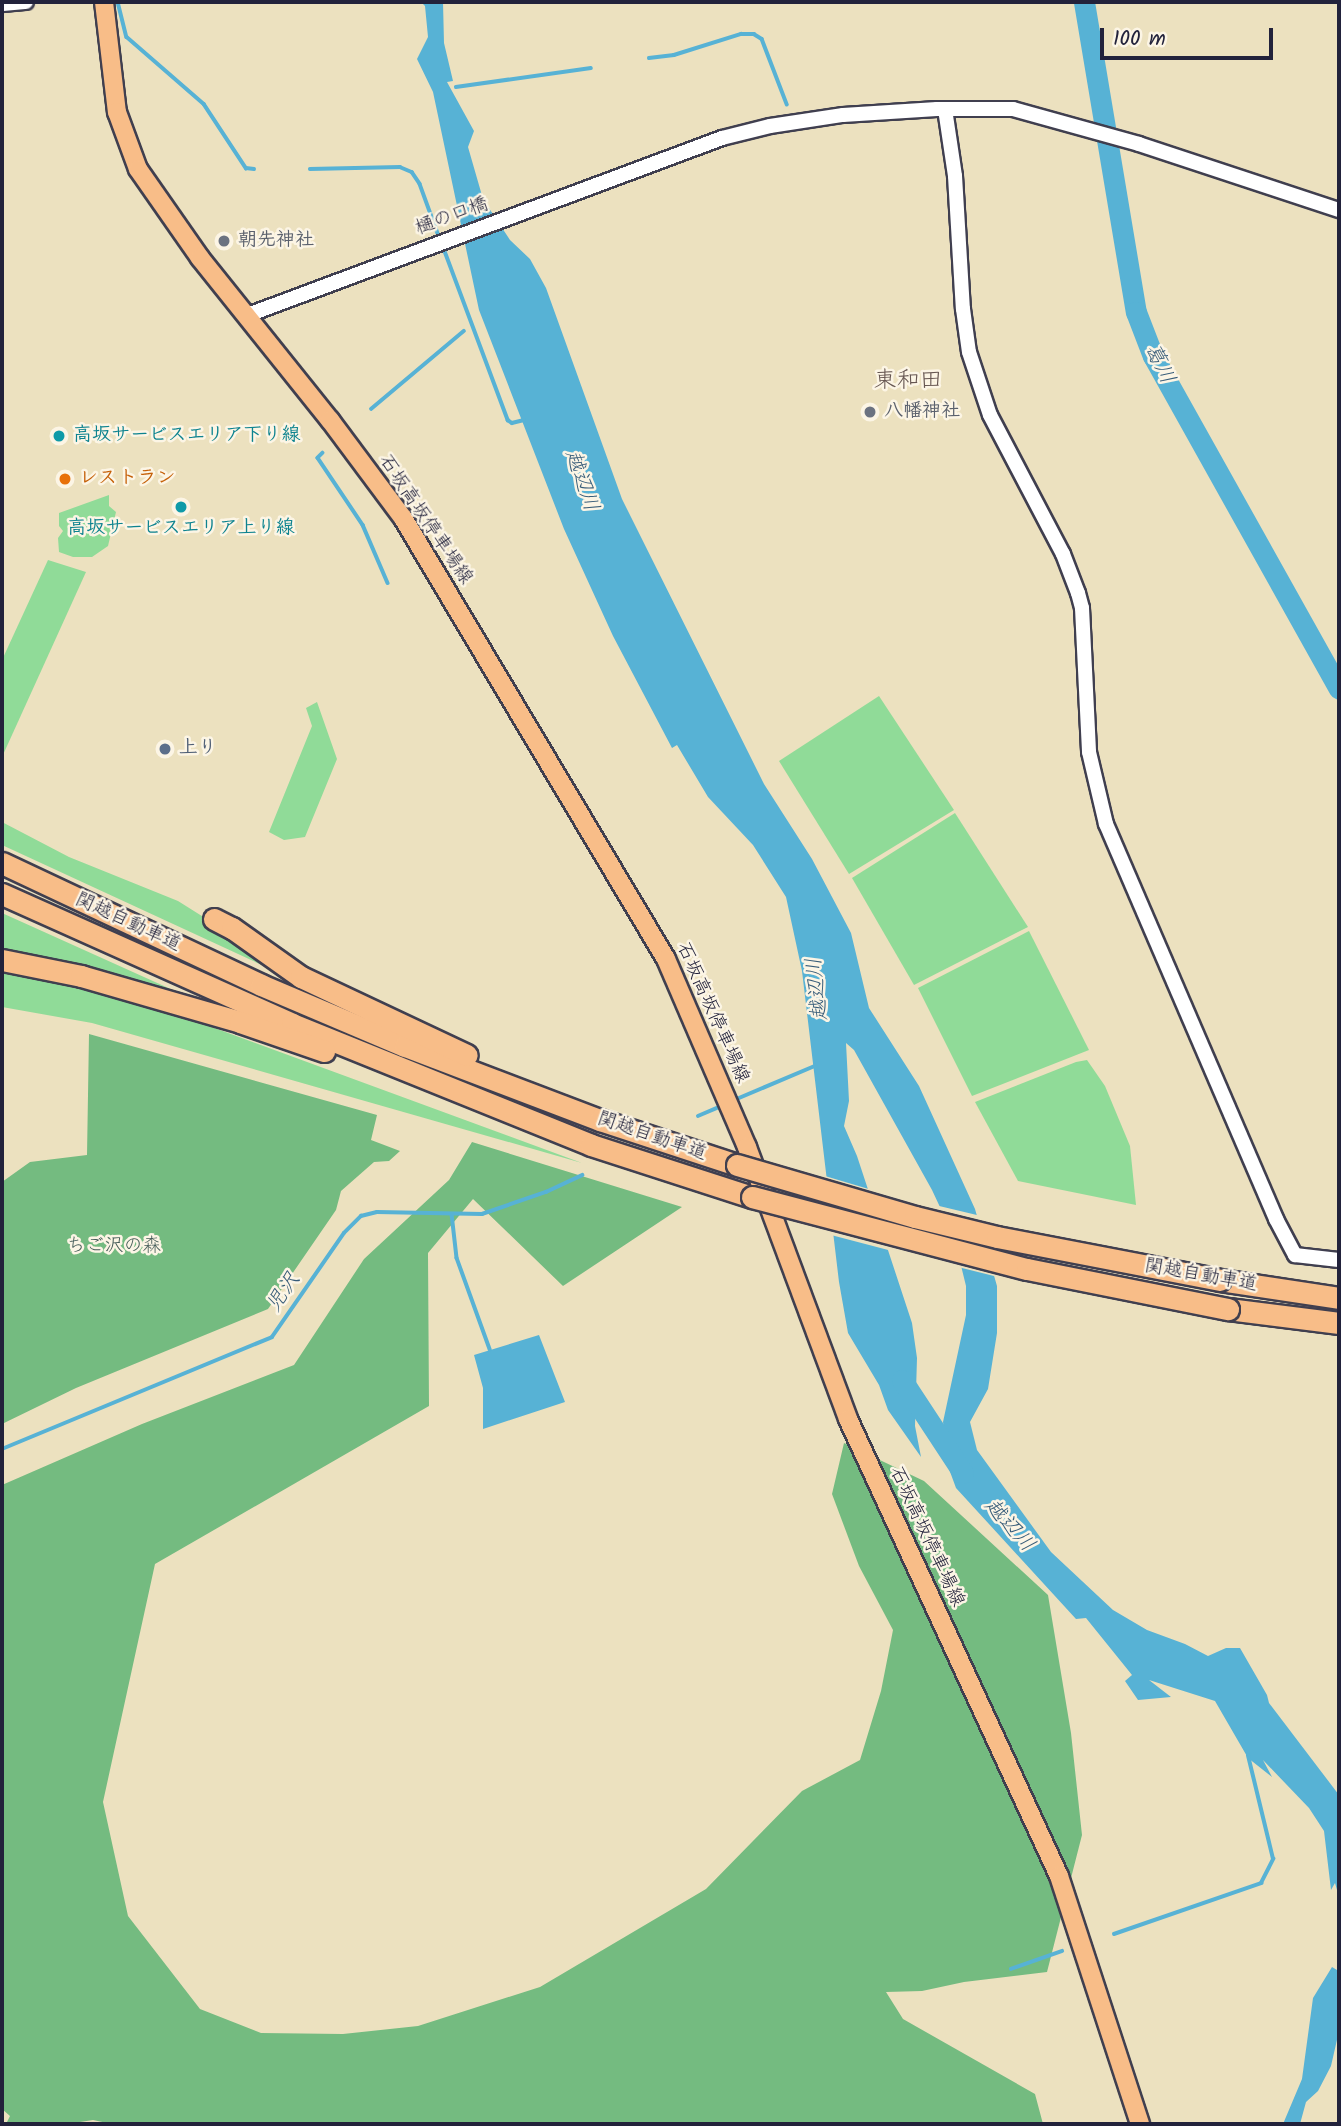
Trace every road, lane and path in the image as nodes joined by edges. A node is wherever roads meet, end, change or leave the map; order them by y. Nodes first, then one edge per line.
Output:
1 (26, 2) edge
2 (104, 2) edge
3 (2, 4) edge
4 (945, 109) junction
5 (1339, 210) edge
6 (245, 316) junction
7 (2, 863) edge
8 (2, 894) edge
9 (214, 919) dead end
10 (2, 960) edge
11 (590, 1145) junction
12 (710, 1157) junction
13 (1339, 1260) edge
14 (1339, 1298) edge
15 (1339, 1323) edge
16 (1140, 2124) edge

1 - 3 street
2 - 6 main road, 石坂高坂停車場線
4 - 5 street, 樋の口橋
4 - 6 street, 樋の口橋
4 - 13 street
6 - 16 main road, 石坂高坂停車場線
7 - 12 highway, 関越自動車道
8 - 11 highway, 関越自動車道
9 - 12 highway
10 - 11 highway
11 - 15 highway, 関越自動車道, bridge
12 - 14 highway, 関越自動車道, bridge

